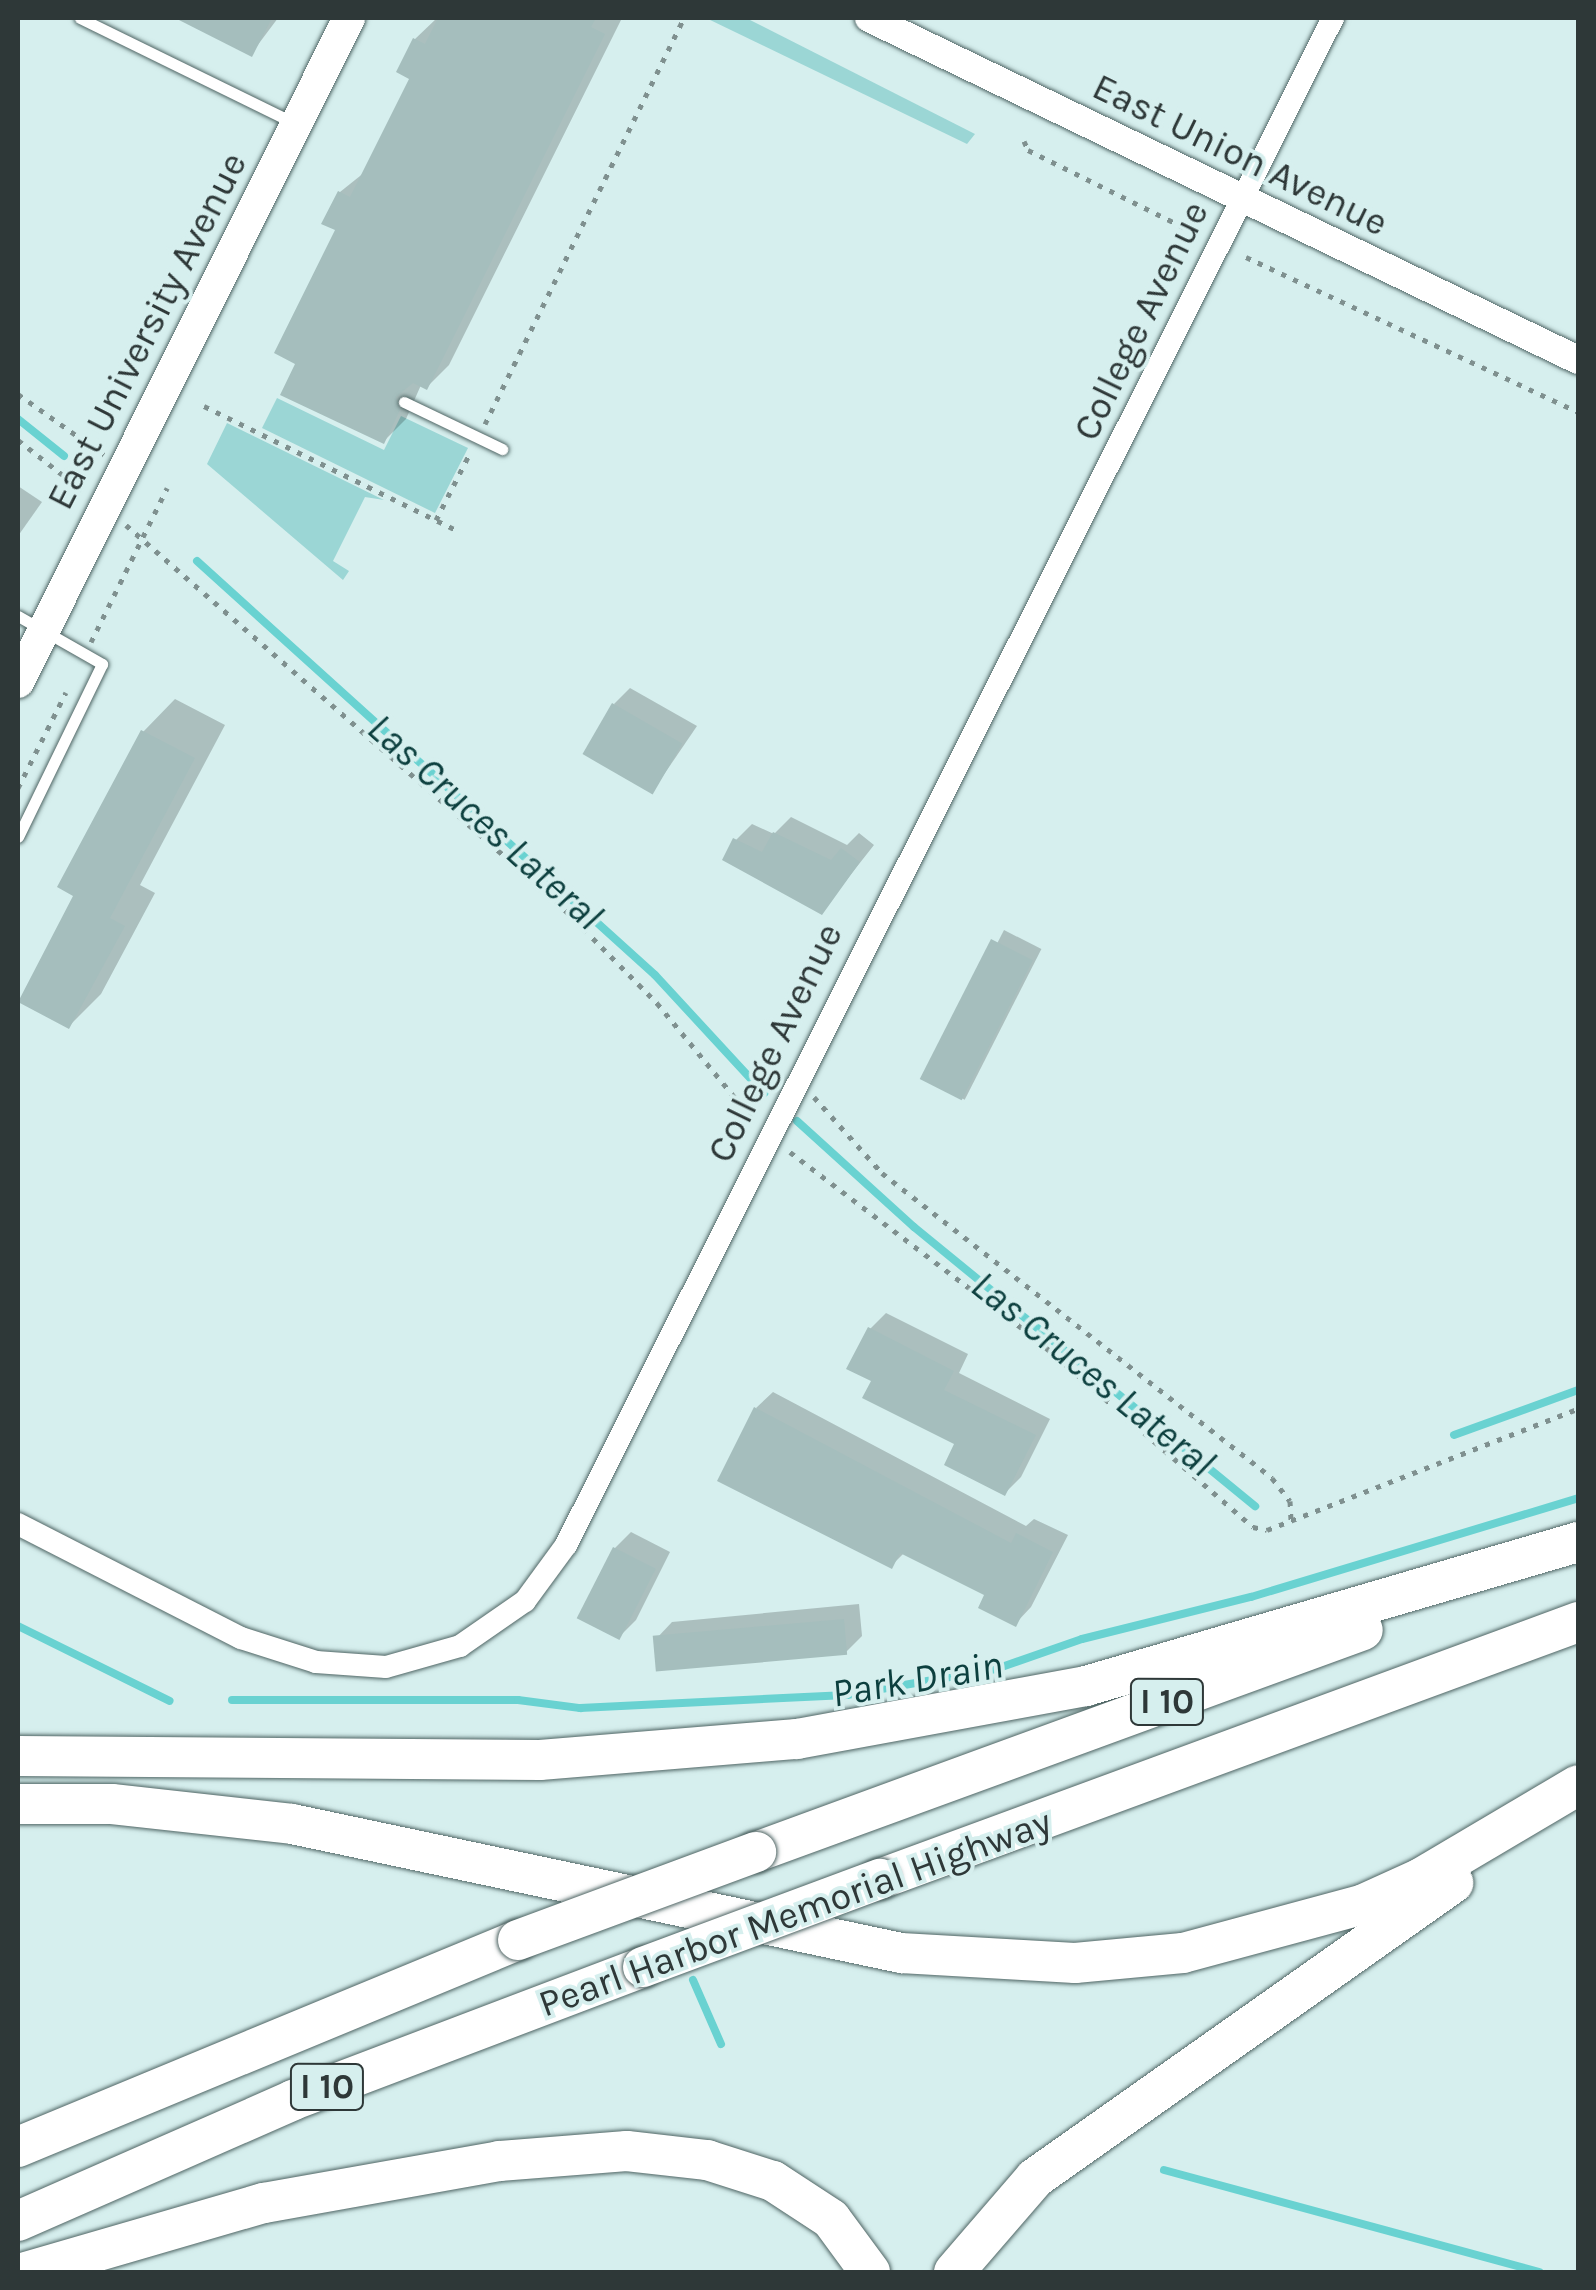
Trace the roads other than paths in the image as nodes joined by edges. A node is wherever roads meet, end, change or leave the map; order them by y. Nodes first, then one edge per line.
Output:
1 (80, 18) edge
2 (349, 18) edge
3 (869, 18) edge
4 (1333, 18) edge
5 (296, 124) junction
6 (1241, 197) junction
7 (1578, 360) edge
8 (404, 402) dead end
9 (502, 450) dead end
10 (30, 624) edge
11 (18, 682) edge
12 (18, 836) edge
13 (18, 1524) edge
14 (1578, 1542) edge
15 (1578, 1552) edge
16 (1578, 1622) edge
17 (18, 1756) edge
18 (1578, 1785) edge
19 (1578, 1794) edge
20 (18, 1804) edge
21 (18, 2147) edge
22 (18, 2221) edge
23 (26, 2272) edge
24 (870, 2272) edge
25 (954, 2272) edge

1 - 5 lane
2 - 5 main road, East University Avenue
3 - 6 street, East Union Avenue
4 - 6 street, College Avenue
5 - 10 main road, East University Avenue
6 - 7 street, East Union Avenue
6 - 13 street, College Avenue
8 - 9 lane
10 - 11 main road, East University Avenue
10 - 12 lane
14 - 17 highway
15 - 21 highway, Pearl Harbor Memorial Highway / I 10, bridge
16 - 22 highway, Pearl Harbor Memorial Highway / I 10, bridge
18 - 20 highway
19 - 25 highway
23 - 24 highway

